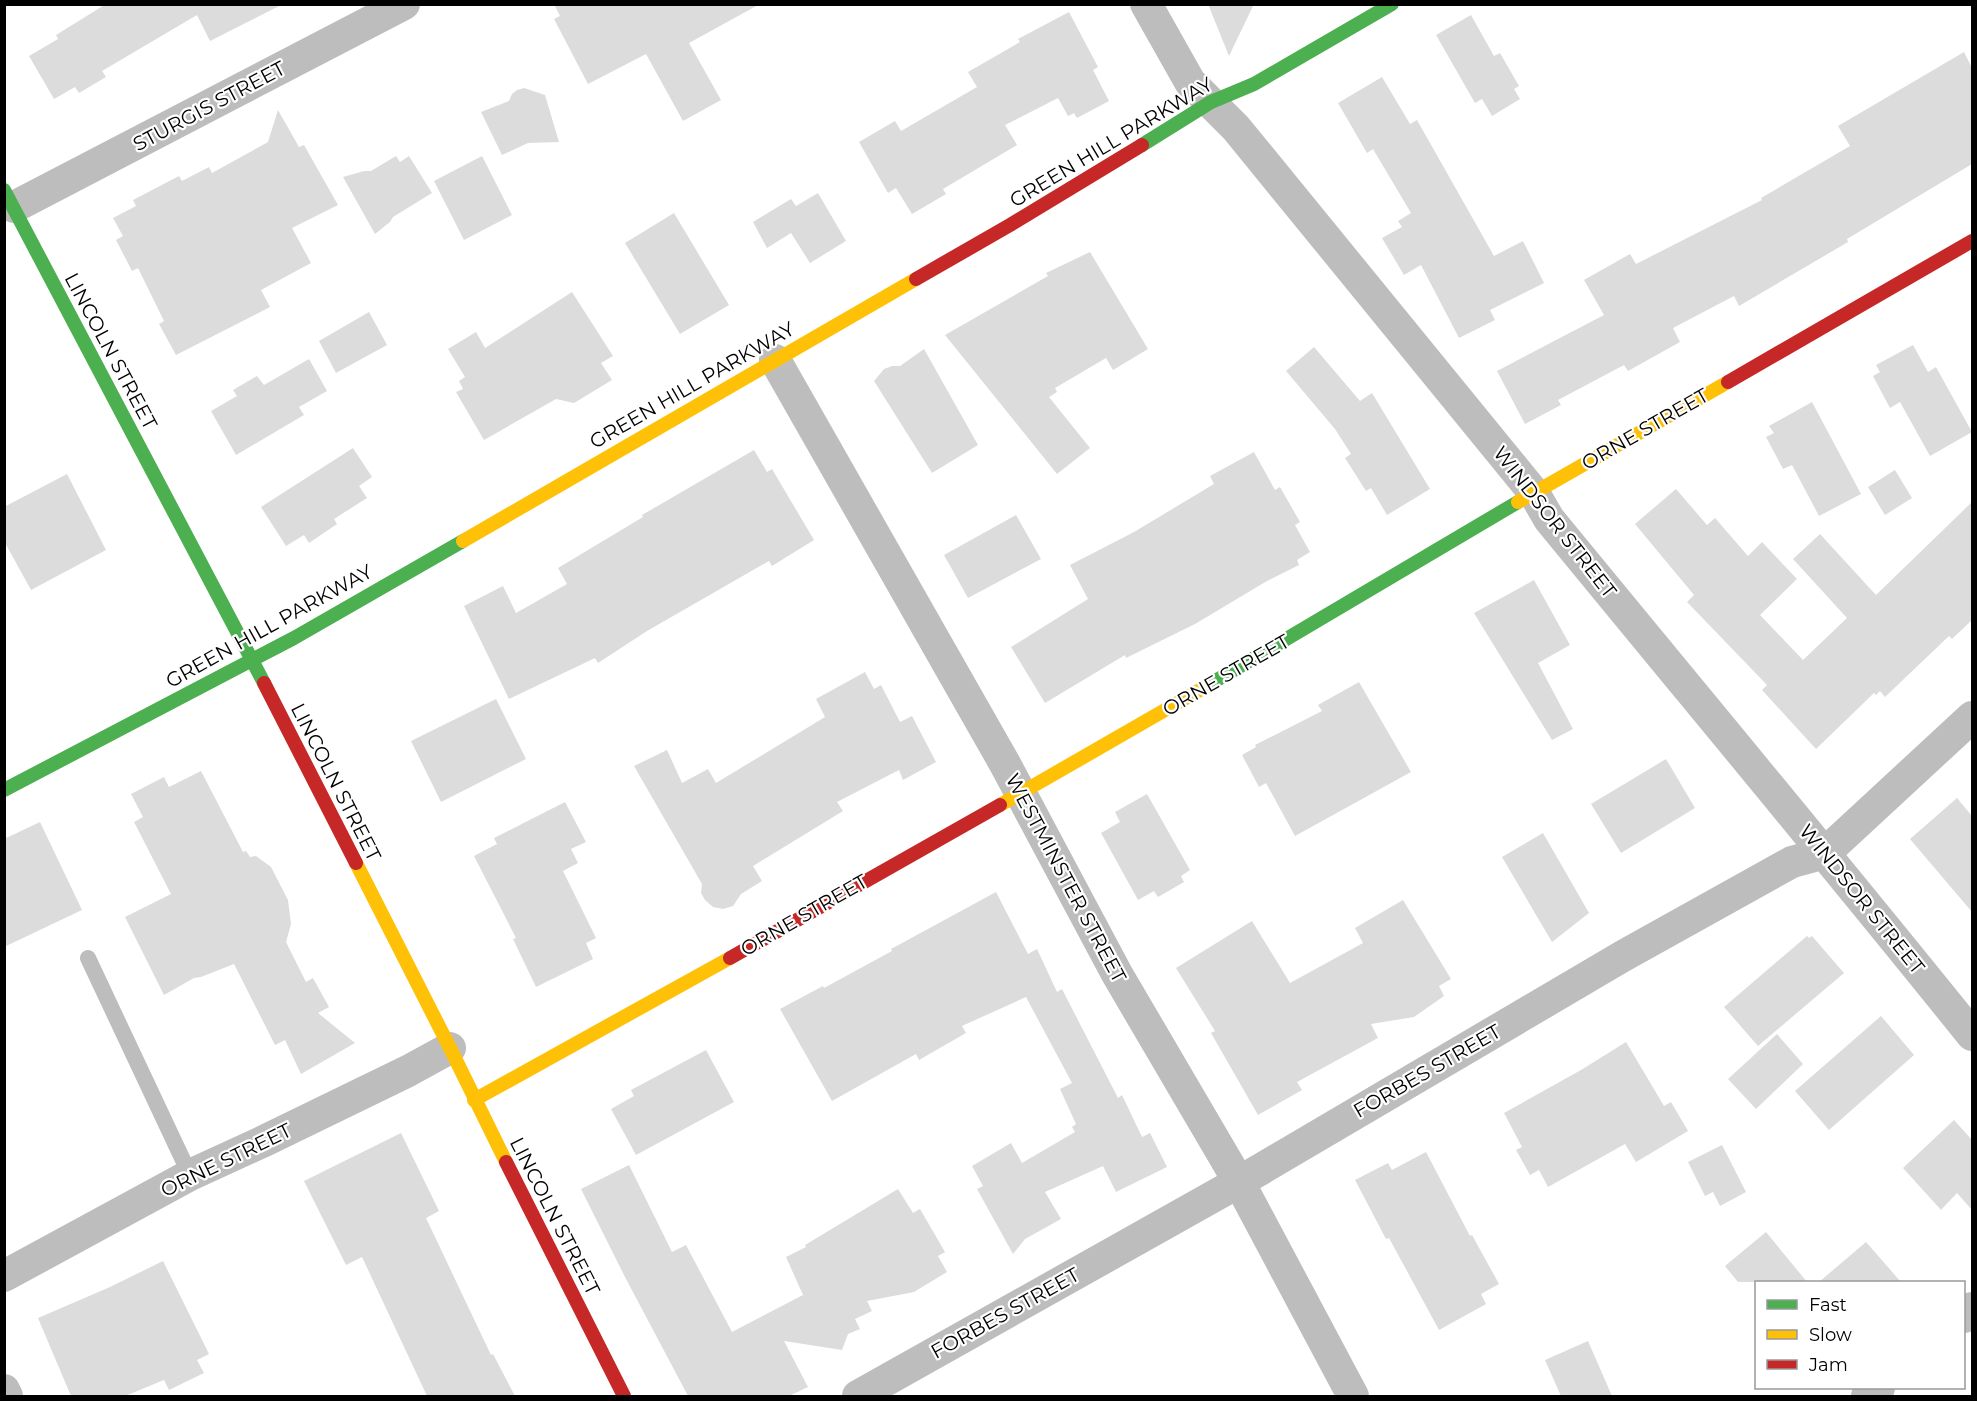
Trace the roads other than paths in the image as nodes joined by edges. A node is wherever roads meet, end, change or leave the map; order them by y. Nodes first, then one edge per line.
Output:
1 (404, 4) edge
2 (1146, 4) edge
3 (1392, 4) edge
4 (1210, 102) junction
5 (9, 198) edge
6 (1972, 241) edge
7 (776, 360) junction
8 (1534, 494) junction
9 (252, 660) junction
10 (1972, 717) edge
11 (4, 790) edge
12 (1021, 793) junction
13 (1826, 853) junction
14 (87, 958) dead end
15 (1972, 1035) edge
16 (450, 1048) junction
17 (474, 1100) junction
18 (189, 1175) junction
19 (1239, 1182) junction
20 (4, 1276) edge
21 (4, 1390) edge
22 (8, 1396) edge
23 (624, 1396) edge
24 (858, 1396) edge
25 (1353, 1396) edge

1 - 5 street, STURGIS STREET
2 - 4 street, WINDSOR STREET
3 - 4 street, GREEN HILL PARKWAY
4 - 7 street, GREEN HILL PARKWAY
4 - 8 street, WINDSOR STREET
5 - 9 street, LINCOLN STREET
6 - 8 street, ORNE STREET
7 - 9 street, GREEN HILL PARKWAY
7 - 12 street, WESTMINSTER STREET
8 - 12 street, ORNE STREET
8 - 13 street, WINDSOR STREET
9 - 11 street, GREEN HILL PARKWAY
9 - 16 street, LINCOLN STREET
10 - 13 street, FORBES STREET
12 - 17 street, ORNE STREET
12 - 19 street, WESTMINSTER STREET
13 - 15 street, WINDSOR STREET
13 - 19 street, FORBES STREET
14 - 18 lane
16 - 17 street, LINCOLN STREET
16 - 18 street, ORNE STREET
17 - 23 street, LINCOLN STREET
18 - 20 street, ORNE STREET
19 - 24 street, FORBES STREET
19 - 25 street, WESTMINSTER STREET
21 - 22 street

